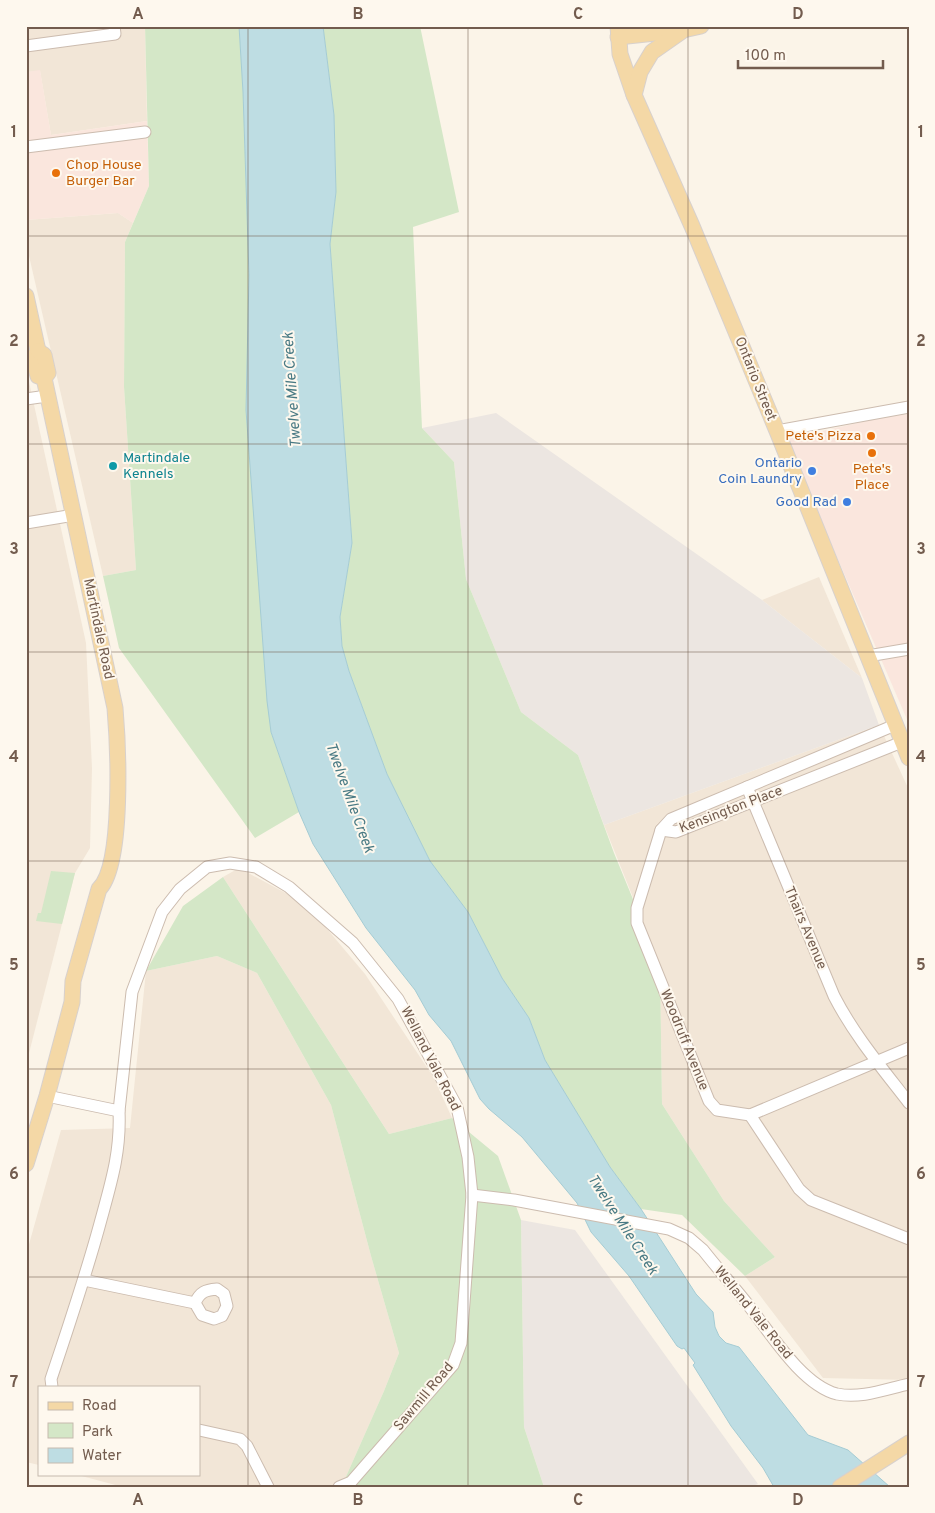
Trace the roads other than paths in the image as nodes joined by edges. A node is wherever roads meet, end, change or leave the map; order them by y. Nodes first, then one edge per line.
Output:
1 (701, 26) edge
2 (114, 30) edge
3 (683, 30) junction
4 (618, 32) edge
5 (26, 46) edge
6 (634, 95) junction
7 (145, 132) dead end
8 (26, 147) edge
9 (26, 296) edge
10 (47, 396) junction
11 (26, 399) edge
12 (909, 407) edge
13 (777, 431) junction
14 (74, 515) junction
15 (26, 523) edge
16 (909, 649) edge
17 (868, 656) junction
18 (895, 725) junction
19 (907, 752) edge
20 (747, 787) junction
21 (753, 801) junction
22 (661, 830) junction
23 (909, 1048) edge
24 (876, 1062) junction
25 (47, 1096) junction
26 (909, 1102) edge
27 (119, 1111) junction
28 (750, 1115) junction
29 (26, 1164) edge
30 (472, 1195) junction
31 (909, 1239) edge
32 (84, 1280) junction
33 (195, 1303) dead end
34 (909, 1384) edge
35 (52, 1386) edge
36 (200, 1430) edge
37 (909, 1443) edge
38 (268, 1487) edge
39 (339, 1487) edge
40 (840, 1487) edge

1 - 3 main road
2 - 5 street
3 - 4 main road
3 - 6 main road
4 - 6 main road, Ontario Street
6 - 13 main road, Ontario Street
7 - 8 street
9 - 10 main road, Martindale Road
10 - 11 street
10 - 14 main road, Martindale Road
12 - 13 street
13 - 17 main road, Ontario Street
14 - 15 street
14 - 25 main road, Martindale Road
16 - 17 street
17 - 18 main road, Ontario Street
18 - 19 main road, Ontario Street
18 - 20 street, Kensington Place
19 - 21 street, Kensington Place
20 - 21 street, Thairs Avenue
20 - 22 street, Kensington Place
21 - 22 street, Kensington Place
21 - 24 street, Thairs Avenue
22 - 28 street, Woodruff Avenue
23 - 24 street
24 - 26 street, Thairs Avenue
24 - 28 street
25 - 27 street
25 - 29 main road, Martindale Road
27 - 30 street, Welland Vale Road
27 - 32 street
28 - 31 street
30 - 34 street, Welland Vale Road
30 - 39 street, Sawmill Road
32 - 33 street
32 - 35 street
36 - 38 street
37 - 40 main road

